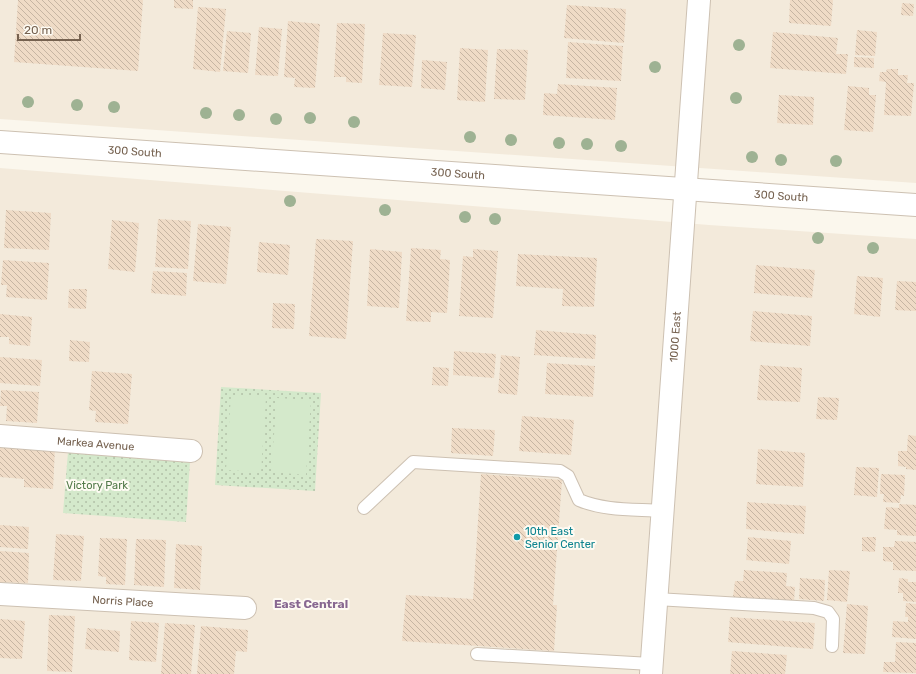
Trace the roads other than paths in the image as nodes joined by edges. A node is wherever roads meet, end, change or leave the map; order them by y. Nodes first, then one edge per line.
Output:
1 (698, 0) edge
2 (0, 142) edge
3 (685, 189) junction
4 (916, 205) edge
5 (0, 436) edge
6 (191, 452) dead end
7 (364, 508) dead end
8 (662, 511) junction
9 (0, 594) edge
10 (656, 599) junction
11 (245, 608) dead end
12 (832, 646) dead end
13 (478, 654) dead end
14 (651, 669) edge

1 - 3 street, 1000 East
2 - 3 street, 300 South
3 - 4 street, 300 South
3 - 8 street, 1000 East
5 - 6 street, Markea Avenue
7 - 8 lane
8 - 10 street, 1000 East
9 - 11 street, Norris Place
10 - 12 lane
10 - 14 street, 1000 East
13 - 14 lane

